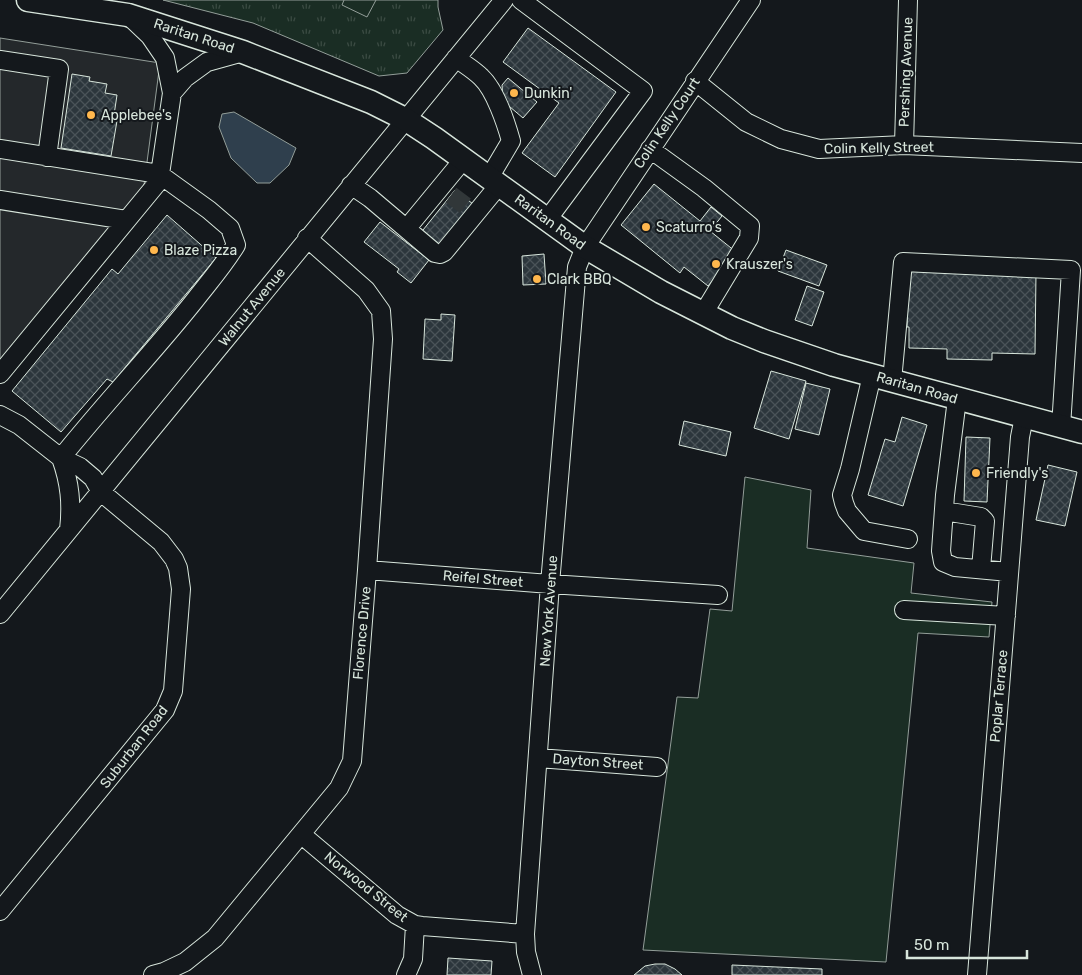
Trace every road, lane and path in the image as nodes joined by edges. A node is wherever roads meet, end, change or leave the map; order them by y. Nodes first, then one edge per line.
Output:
1 (28, 0) edge
2 (504, 0) edge
3 (521, 0) edge
4 (751, 0) edge
5 (908, 0) edge
6 (128, 14) junction
7 (243, 52) junction
8 (456, 58) junction
9 (0, 60) edge
10 (695, 81) junction
11 (172, 93) junction
12 (405, 119) junction
13 (904, 145) junction
14 (0, 149) edge
15 (650, 149) junction
16 (1082, 153) edge
17 (47, 157) junction
18 (463, 160) junction
19 (159, 174) junction
20 (494, 182) junction
21 (351, 185) junction
22 (0, 200) edge
23 (126, 220) junction
24 (547, 220) junction
25 (407, 228) junction
26 (307, 238) junction
27 (585, 247) junction
28 (703, 314) junction
29 (0, 374) edge
30 (882, 378) junction
31 (957, 399) junction
32 (0, 415) edge
33 (1024, 417) junction
34 (1071, 429) edge
35 (61, 458) junction
36 (101, 492) junction
37 (944, 511) junction
38 (69, 530) junction
39 (908, 539) dead end
40 (982, 569) junction
41 (368, 570) junction
42 (1009, 572) junction
43 (550, 584) junction
44 (718, 595) dead end
45 (904, 610) dead end
46 (0, 614) edge
47 (1006, 616) junction
48 (538, 758) junction
49 (658, 767) dead end
50 (302, 834) junction
51 (0, 911) edge
52 (415, 925) junction
53 (525, 934) junction
54 (152, 975) edge
55 (406, 975) edge
56 (532, 975) edge
57 (977, 975) edge

1 - 6 main road, Raritan Road
2 - 8 street, Walnut Avenue
3 - 24 street
4 - 10 street, Colin Kelly Court
5 - 13 street, Pershing Avenue
6 - 7 main road, Raritan Road
6 - 11 street
7 - 11 street
7 - 12 main road, Raritan Road
8 - 12 street, Walnut Avenue
8 - 20 street
9 - 17 street
10 - 13 street, Colin Kelly Street
10 - 15 street, Colin Kelly Court
11 - 19 street
12 - 18 main road, Raritan Road
12 - 21 street, Walnut Avenue
13 - 16 street, Colin Kelly Street
14 - 17 street
15 - 27 street, Colin Kelly Court
15 - 28 street
17 - 19 street
18 - 20 main road, Raritan Road
18 - 25 street
19 - 23 street
19 - 35 street
20 - 24 main road, Raritan Road
20 - 25 street
21 - 25 street
21 - 26 street, Walnut Avenue
22 - 23 street
23 - 29 street
24 - 27 main road, Raritan Road
26 - 36 street, Walnut Avenue
26 - 41 street, Florence Drive
27 - 28 main road, Raritan Road
27 - 43 street, New York Avenue
28 - 30 main road, Raritan Road
30 - 31 main road, Raritan Road
30 - 34 street
30 - 39 street
31 - 33 main road, Raritan Road
31 - 37 street
32 - 35 street, Suburban Road
33 - 34 main road, Raritan Road
33 - 42 street, Poplar Terrace
35 - 36 street, Suburban Road
35 - 38 street
36 - 38 street, Walnut Avenue
36 - 51 street, Suburban Road
37 - 40 street
37 - 40 street
38 - 46 street, Walnut Avenue
40 - 42 street
41 - 43 street, Reifel Street
41 - 50 street, Florence Drive
42 - 47 street, Poplar Terrace
43 - 44 street, Reifel Street
43 - 48 street, New York Avenue
45 - 47 street
47 - 57 street, Poplar Terrace
48 - 49 street, Dayton Street
48 - 53 street, New York Avenue
50 - 52 street, Norwood Street
50 - 54 street, Florence Drive
52 - 53 street, Norwood Street
52 - 55 street
53 - 56 street, New York Avenue

